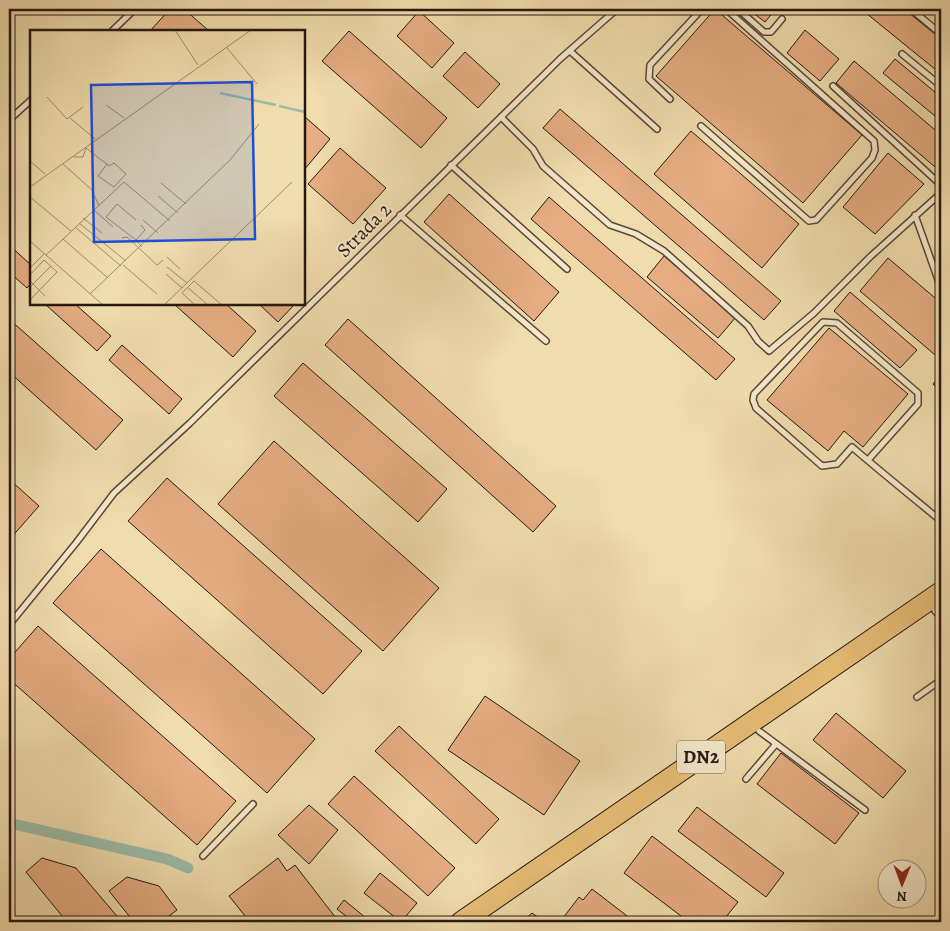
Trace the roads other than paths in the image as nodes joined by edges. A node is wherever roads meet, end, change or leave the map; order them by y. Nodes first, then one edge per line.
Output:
1 (135, 9) edge
2 (617, 9) edge
3 (702, 9) edge
4 (726, 9) edge
5 (738, 9) edge
6 (911, 9) edge
7 (782, 19) dead end
8 (113, 30) edge
9 (941, 34) edge
10 (570, 51) junction
11 (902, 54) dead end
12 (833, 86) dead end
13 (941, 86) edge
14 (670, 99) dead end
15 (30, 101) edge
16 (501, 117) junction
17 (9, 120) edge
18 (701, 126) dead end
19 (657, 129) dead end
20 (451, 165) junction
21 (941, 185) edge
22 (941, 193) edge
23 (400, 215) junction
24 (915, 215) junction
25 (567, 269) dead end
26 (941, 288) edge
27 (546, 341) dead end
28 (868, 460) junction
29 (941, 521) edge
30 (940, 607) edge
31 (9, 625) edge
32 (941, 680) edge
33 (918, 697) dead end
34 (759, 731) junction
35 (776, 744) junction
36 (746, 779) dead end
37 (253, 804) dead end
38 (865, 810) dead end
39 (203, 856) dead end
40 (461, 922) edge
41 (481, 922) edge

1 - 8 lane
2 - 10 lane, Strada 2
3 - 14 lane
4 - 18 lane
5 - 7 lane
6 - 9 lane
10 - 16 lane, Strada 2
10 - 19 lane
11 - 13 lane
12 - 21 lane
15 - 17 lane
16 - 20 lane, Strada 2
16 - 24 lane
20 - 23 lane, Strada 2
20 - 25 lane
22 - 24 lane
23 - 27 lane
23 - 31 lane, Strada 2
24 - 26 lane
28 - 28 lane
28 - 29 lane
30 - 34 highway, DN2
30 - 40 highway, DN2
32 - 33 lane
34 - 35 lane
34 - 41 highway, DN2
35 - 36 lane
35 - 38 lane
37 - 39 lane

